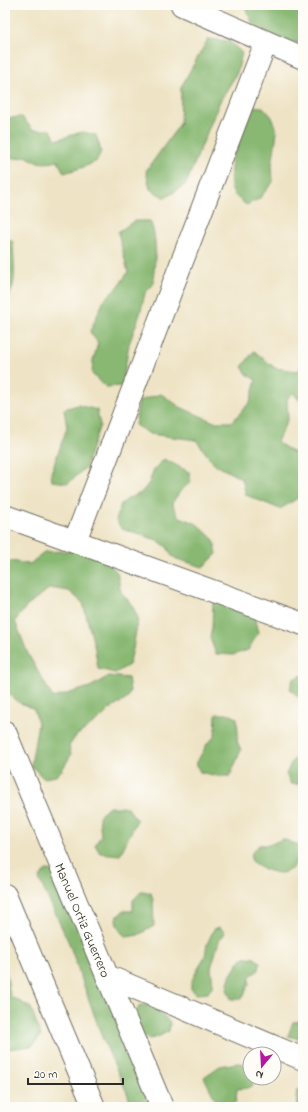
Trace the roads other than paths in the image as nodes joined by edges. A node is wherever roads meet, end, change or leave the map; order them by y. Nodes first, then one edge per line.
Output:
1 (182, 5) edge
2 (266, 42) junction
3 (303, 58) edge
4 (5, 516) edge
5 (75, 541) junction
6 (303, 624) edge
7 (5, 732) edge
8 (5, 895) edge
9 (107, 976) junction
10 (303, 1059) edge
11 (94, 1107) edge
12 (162, 1107) edge

1 - 2 street
2 - 3 street
2 - 5 street
4 - 5 street
5 - 6 street
7 - 9 street, Manuel Ortiz Guerrero
8 - 11 street
9 - 10 street
9 - 12 street, Manuel Ortiz Guerrero

